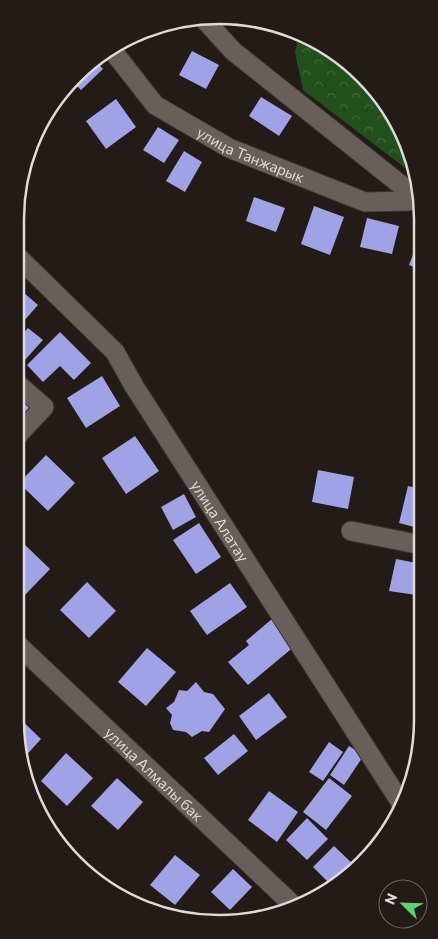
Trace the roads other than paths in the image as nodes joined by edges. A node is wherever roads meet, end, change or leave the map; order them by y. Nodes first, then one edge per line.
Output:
1 (208, 24) edge
2 (115, 54) edge
3 (413, 194) edge
4 (413, 200) edge
5 (24, 263) edge
6 (24, 390) edge
7 (24, 428) edge
8 (351, 531) dead end
9 (414, 543) edge
10 (24, 651) edge
11 (398, 798) edge
12 (290, 902) edge

1 - 3 street
2 - 4 street, улица Танжарык
5 - 11 street, улица Алатау
6 - 7 street
8 - 9 street
10 - 12 street, улица Алмалы бак

